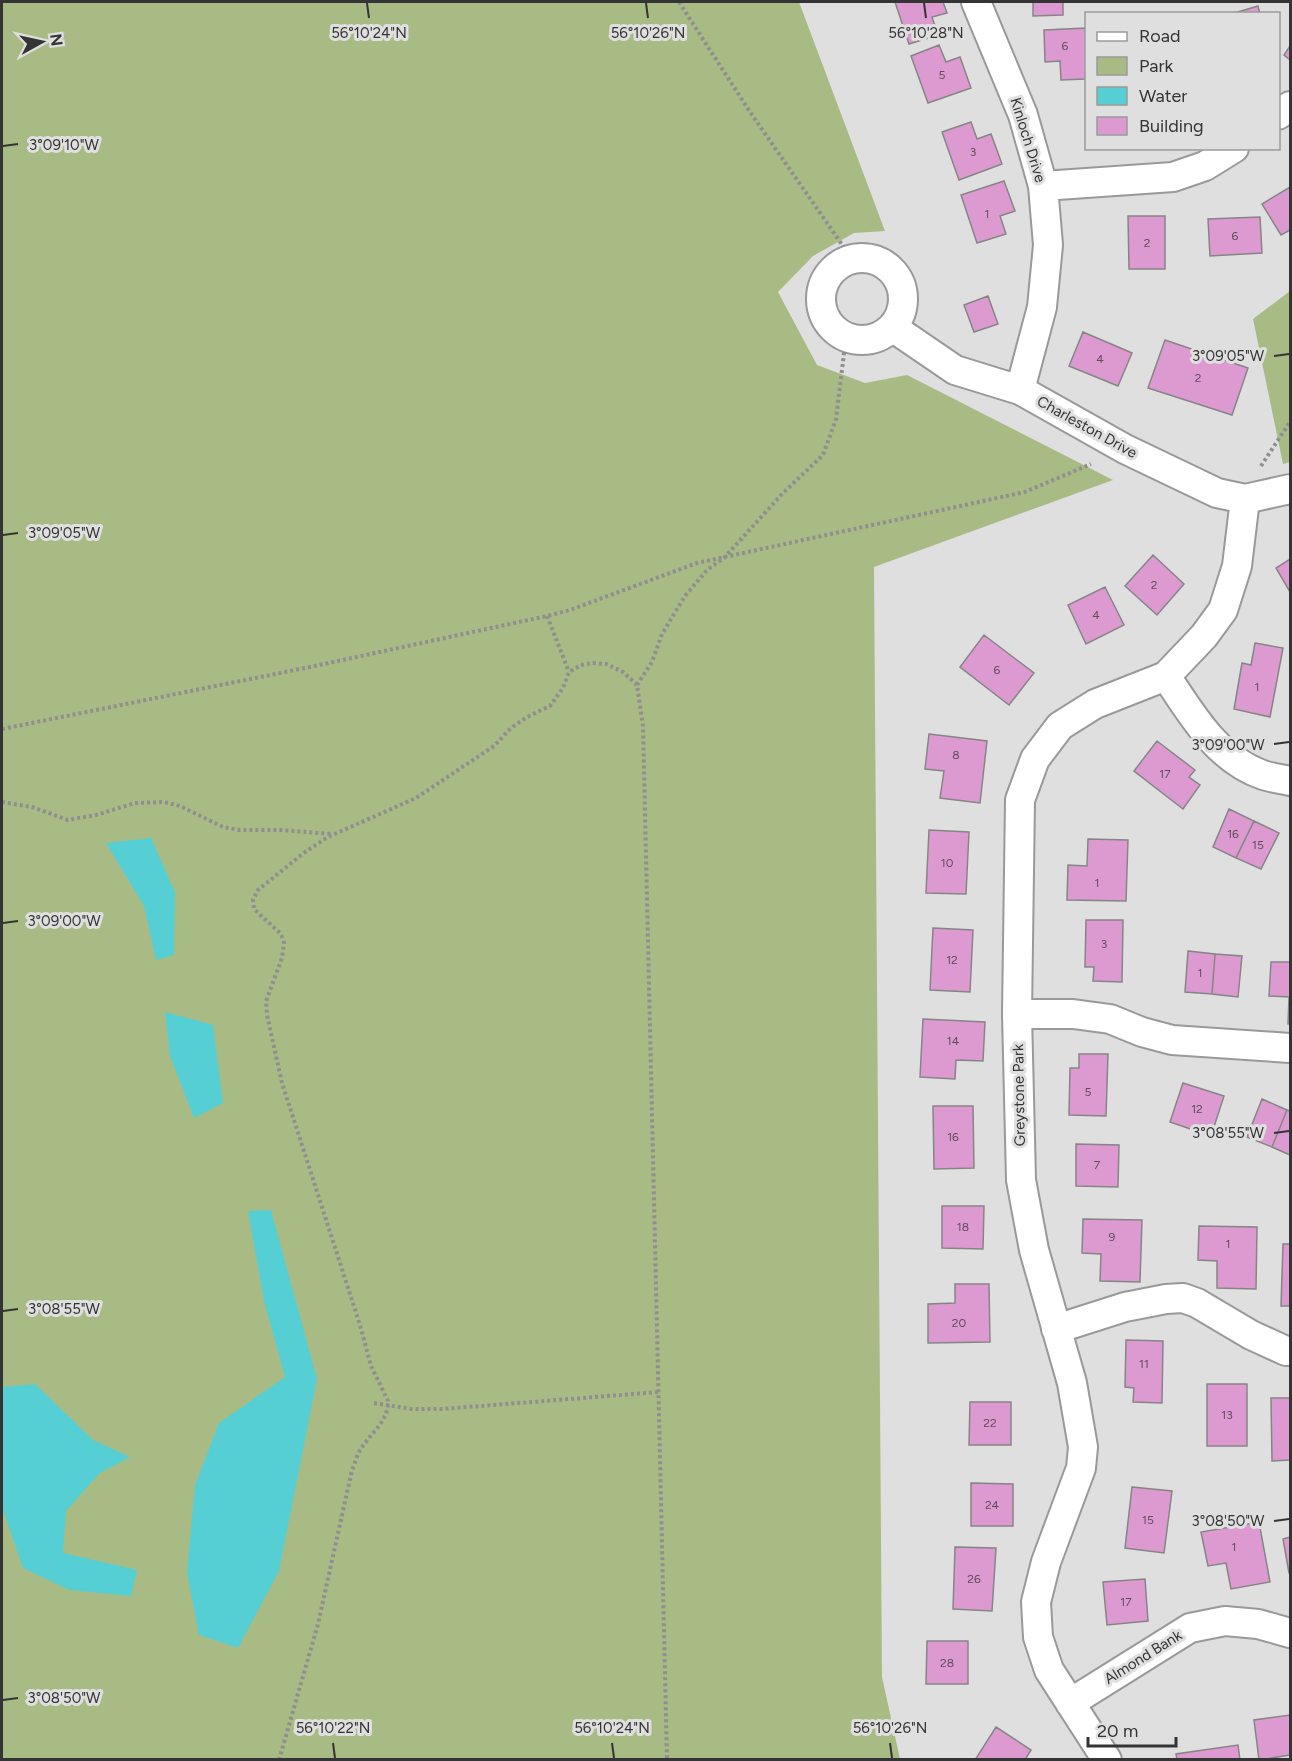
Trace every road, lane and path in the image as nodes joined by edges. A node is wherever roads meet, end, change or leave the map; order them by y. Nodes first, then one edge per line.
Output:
1 (679, 2) edge
2 (976, 2) edge
3 (1231, 150) edge
4 (1043, 186) junction
5 (852, 259) junction
6 (892, 327) junction
7 (846, 336) junction
8 (1020, 390) junction
9 (1290, 422) edge
10 (1125, 449) junction
11 (1290, 489) edge
12 (1245, 499) junction
13 (724, 558) junction
14 (547, 616) junction
15 (569, 672) junction
16 (1166, 676) junction
17 (637, 685) junction
18 (2, 729) edge
19 (1290, 781) edge
20 (2, 802) edge
21 (334, 834) junction
22 (1017, 1014) junction
23 (1290, 1048) edge
24 (1056, 1329) junction
25 (1290, 1351) edge
26 (659, 1392) junction
27 (374, 1403) dead end
28 (388, 1406) junction
29 (1290, 1633) edge
30 (1070, 1703) junction
31 (279, 1760) edge
32 (667, 1760) edge
33 (1107, 1760) edge

1 - 5 path
2 - 4 street, Kinloch Drive
3 - 4 street
4 - 8 street, Kinloch Drive
5 - 6 street
5 - 7 street
6 - 7 street
6 - 8 street, Charleston Drive
7 - 13 path
8 - 10 street, Charleston Drive
9 - 12 path
10 - 12 street, Charleston Drive
10 - 13 path
11 - 12 street, Charleston Drive
12 - 16 street, Greystone Park
13 - 14 path
13 - 17 path
14 - 15 path
14 - 18 path
15 - 17 path
15 - 21 path
16 - 19 street
16 - 22 street, Greystone Park
17 - 26 path
20 - 21 path
21 - 28 path
22 - 23 street
22 - 24 street, Greystone Park
24 - 25 street
24 - 30 street, Greystone Park
26 - 28 path
26 - 32 path
27 - 28 path
28 - 31 path
29 - 30 street, Almond Bank
30 - 33 street, Greystone Park

